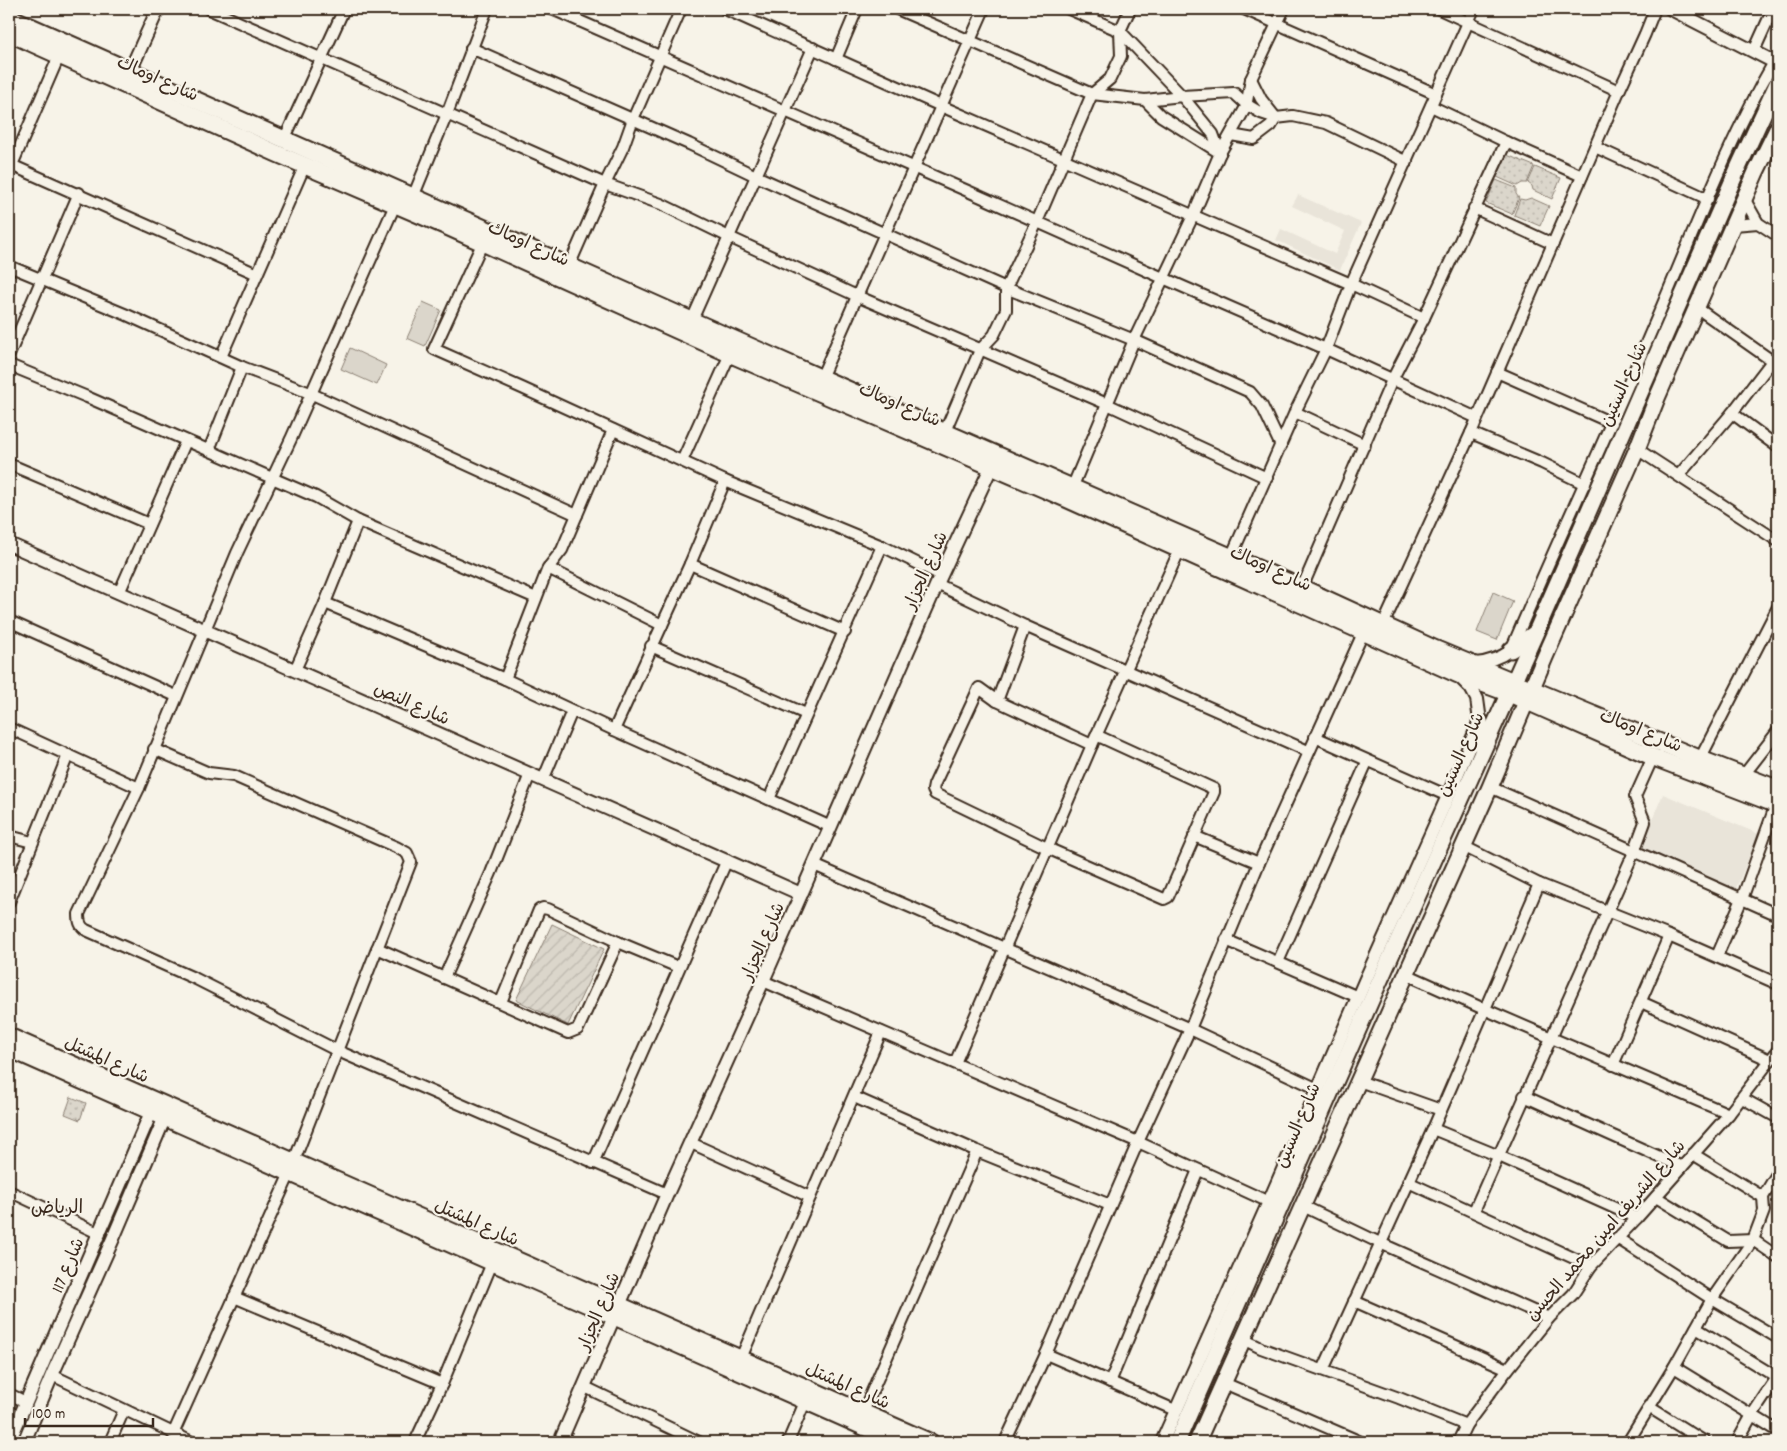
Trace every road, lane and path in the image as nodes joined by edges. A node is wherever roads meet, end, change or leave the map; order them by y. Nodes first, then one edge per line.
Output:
1 (158, 9) edge
2 (209, 9) edge
3 (344, 9) edge
4 (487, 9) edge
5 (552, 9) edge
6 (682, 9) edge
7 (725, 9) edge
8 (857, 9) edge
9 (897, 9) edge
10 (984, 9) edge
11 (1069, 9) edge
12 (1130, 9) edge
13 (1244, 9) edge
14 (1284, 9) edge
15 (1439, 9) edge
16 (1474, 9) edge
17 (1671, 9) edge
18 (1773, 9) edge
19 (1652, 10) edge
20 (9, 17) edge
21 (1468, 22) junction
22 (1277, 23) junction
23 (1120, 31) junction
24 (9, 33) edge
25 (970, 41) junction
26 (471, 48) junction
27 (813, 48) junction
28 (1754, 51) junction
29 (59, 56) junction
30 (661, 56) junction
31 (836, 58) junction
32 (322, 59) junction
33 (1776, 63) edge
34 (130, 71) junction
35 (1251, 79) junction
36 (1778, 82) edge
37 (1619, 91) junction
38 (1092, 94) junction
39 (1436, 94) junction
40 (1182, 96) junction
41 (1145, 100) junction
42 (1246, 104) junction
43 (941, 106) junction
44 (1431, 106) junction
45 (785, 111) junction
46 (447, 114) junction
47 (1276, 118) junction
48 (633, 119) junction
49 (1778, 127) edge
50 (1231, 134) junction
51 (284, 140) junction
52 (1506, 142) junction
53 (1595, 147) junction
54 (1220, 153) junction
55 (1064, 158) junction
56 (1407, 162) junction
57 (11, 164) edge
58 (305, 165) junction
59 (914, 167) junction
60 (756, 176) junction
61 (1582, 176) junction
62 (605, 184) junction
63 (79, 193) junction
64 (413, 196) junction
65 (1708, 198) junction
66 (1744, 200) junction
67 (395, 205) junction
68 (1474, 208) junction
69 (1193, 216) junction
70 (1037, 222) junction
71 (1758, 222) junction
72 (1734, 225) junction
73 (884, 233) junction
74 (1778, 236) edge
75 (729, 237) junction
76 (482, 244) junction
77 (1553, 244) junction
78 (9, 266) edge
79 (569, 266) junction
80 (257, 274) junction
81 (1163, 278) junction
82 (41, 280) junction
83 (1351, 284) junction
84 (1006, 288) junction
85 (857, 296) junction
86 (1697, 308) junction
87 (1424, 318) junction
88 (692, 320) junction
89 (1134, 340) junction
90 (1326, 349) junction
91 (980, 350) junction
92 (730, 354) junction
93 (9, 355) edge
94 (222, 358) junction
95 (1775, 363) edge
96 (9, 366) edge
97 (242, 367) junction
98 (1497, 372) junction
99 (821, 378) junction
100 (1392, 380) junction
101 (310, 393) junction
102 (1107, 404) junction
103 (1296, 412) junction
104 (1732, 413) junction
105 (1477, 418) junction
106 (1612, 423) junction
107 (613, 430) junction
108 (945, 431) junction
109 (1471, 433) junction
110 (186, 441) junction
111 (1280, 446) junction
112 (1365, 446) junction
113 (1778, 447) edge
114 (1637, 449) junction
115 (209, 450) junction
116 (682, 461) junction
117 (994, 461) junction
118 (9, 464) edge
119 (1679, 475) junction
120 (272, 478) junction
121 (1266, 478) junction
122 (724, 481) junction
123 (1585, 484) junction
124 (1072, 488) junction
125 (577, 514) junction
126 (358, 521) junction
127 (149, 524) junction
128 (1778, 541) edge
129 (9, 544) edge
130 (882, 546) junction
131 (1180, 549) junction
132 (1231, 557) junction
133 (690, 564) junction
134 (1564, 566) junction
135 (548, 568) junction
136 (1582, 572) junction
137 (939, 579) junction
138 (1302, 588) junction
139 (119, 593) junction
140 (536, 598) junction
141 (325, 603) junction
142 (1778, 607) edge
143 (9, 621) edge
144 (662, 625) junction
145 (1383, 625) junction
146 (1025, 626) junction
147 (205, 630) junction
148 (1364, 631) junction
149 (845, 632) junction
150 (1536, 632) junction
151 (652, 646) junction
152 (1511, 650) junction
153 (1470, 663) junction
154 (294, 670) junction
155 (1125, 670) junction
156 (1457, 674) junction
157 (505, 679) junction
158 (1511, 687) junction
159 (1529, 695) junction
160 (176, 696) junction
161 (997, 701) junction
162 (1558, 708) junction
163 (572, 711) junction
164 (806, 714) junction
165 (1480, 721) junction
166 (9, 728) edge
167 (614, 730) junction
168 (1778, 731) edge
169 (1096, 735) junction
170 (1315, 737) junction
171 (1092, 745) junction
172 (154, 748) junction
173 (1308, 752) junction
174 (1482, 752) junction
175 (68, 755) junction
176 (1653, 757) junction
177 (1700, 759) junction
178 (1367, 762) junction
179 (530, 774) junction
180 (1743, 776) junction
181 (543, 780) junction
182 (1490, 787) junction
183 (139, 788) junction
184 (1448, 796) junction
185 (769, 799) junction
186 (1777, 799) edge
187 (831, 827) junction
188 (9, 832) edge
189 (1194, 836) junction
190 (32, 842) junction
191 (1463, 846) junction
192 (1047, 848) junction
193 (1634, 852) junction
194 (727, 860) junction
195 (1259, 863) junction
196 (814, 864) junction
197 (1539, 884) junction
198 (801, 894) junction
199 (1742, 899) junction
200 (9, 902) edge
201 (1608, 913) junction
202 (1778, 915) edge
203 (1669, 936) junction
204 (1226, 940) junction
205 (618, 942) junction
206 (377, 948) junction
207 (1004, 948) junction
208 (1717, 956) junction
209 (1278, 962) junction
210 (678, 967) junction
211 (1406, 974) junction
212 (444, 978) junction
213 (763, 981) junction
214 (1371, 984) junction
215 (1778, 984) edge
216 (1358, 997) junction
217 (501, 1002) junction
218 (1641, 1002) junction
219 (1484, 1009) junction
220 (1190, 1029) junction
221 (881, 1032) junction
222 (9, 1036) edge
223 (1551, 1037) junction
224 (9, 1049) edge
225 (1778, 1050) edge
226 (338, 1051) junction
227 (1770, 1060) junction
228 (955, 1063) junction
229 (1613, 1065) junction
230 (1358, 1081) junction
231 (1318, 1089) junction
232 (1524, 1096) junction
233 (854, 1097) junction
234 (1742, 1098) junction
235 (1326, 1103) junction
236 (160, 1110) junction
237 (1441, 1110) junction
238 (1345, 1111) junction
239 (1729, 1114) junction
240 (1778, 1118) edge
241 (1318, 1123) junction
242 (1433, 1129) junction
243 (1336, 1132) junction
244 (139, 1142) junction
245 (1138, 1142) junction
246 (691, 1143) junction
247 (152, 1147) junction
248 (977, 1151) junction
249 (1693, 1154) junction
250 (1499, 1156) junction
251 (592, 1163) junction
252 (1682, 1166) junction
253 (292, 1167) junction
254 (1198, 1170) junction
255 (1778, 1172) edge
256 (1408, 1182) junction
257 (9, 1191) edge
258 (667, 1194) junction
259 (1656, 1196) junction
260 (810, 1197) junction
261 (1763, 1197) junction
262 (1270, 1202) junction
263 (1110, 1205) junction
264 (1304, 1206) junction
265 (1474, 1211) junction
266 (1637, 1218) junction
267 (100, 1234) junction
268 (1617, 1238) junction
269 (1753, 1240) junction
270 (1380, 1242) junction
271 (1778, 1257) edge
272 (492, 1263) junction
273 (1591, 1266) junction
274 (234, 1298) junction
275 (1712, 1299) junction
276 (1354, 1301) junction
277 (616, 1311) junction
278 (1549, 1318) junction
279 (1221, 1327) junction
280 (1696, 1328) junction
281 (1778, 1338) edge
282 (1243, 1339) junction
283 (58, 1345) junction
284 (1046, 1354) junction
285 (741, 1358) junction
286 (1674, 1367) junction
287 (1508, 1369) junction
288 (1323, 1370) junction
289 (52, 1375) junction
290 (1778, 1377) edge
291 (1110, 1382) junction
292 (1224, 1383) junction
293 (442, 1384) junction
294 (585, 1387) junction
295 (9, 1394) edge
296 (26, 1402) junction
297 (805, 1402) junction
298 (1650, 1407) junction
299 (124, 1410) junction
300 (1175, 1410) junction
301 (863, 1412) junction
302 (1752, 1415) junction
303 (1466, 1425) junction
304 (1778, 1431) edge
305 (173, 1434) junction
306 (9, 1442) edge
307 (24, 1442) edge
308 (110, 1442) edge
309 (192, 1442) edge
310 (415, 1442) edge
311 (560, 1442) edge
312 (699, 1442) edge
313 (788, 1442) edge
314 (897, 1442) edge
315 (931, 1442) edge
316 (1005, 1442) edge
317 (1162, 1442) edge
318 (1177, 1442) edge
319 (1197, 1442) edge
320 (1361, 1442) edge
321 (1458, 1442) edge
322 (1628, 1442) edge
323 (1705, 1442) edge
324 (1737, 1442) edge

1 - 34 street
2 - 32 street
3 - 32 street
4 - 26 street
5 - 30 street
6 - 30 street
7 - 27 street
8 - 31 street
9 - 25 street
10 - 25 street
11 - 23 street
12 - 23 street
13 - 22 street
14 - 22 street
15 - 21 street
16 - 21 street
17 - 28 street
18 - 28 street
19 - 37 street
20 - 34 main road, شارع اوماك
21 - 37 street
21 - 39 street
22 - 35 street
22 - 39 street
23 - 38 street
23 - 40 street
24 - 29 main road, شارع اوماك
25 - 38 street
25 - 43 street
26 - 46 street
26 - 48 street
27 - 31 street
27 - 45 street
28 - 33 street
29 - 57 street
29 - 58 main road, شارع اوماك
30 - 45 street
30 - 48 street
31 - 43 street
32 - 46 street
32 - 51 street
33 - 65 street
34 - 51 main road, شارع اوماك
35 - 42 street
35 - 47 street
36 - 134 main road, شارع الستين
37 - 53 street
38 - 41 street
38 - 55 street
39 - 44 street
40 - 41 street
40 - 42 street
40 - 54 street
41 - 54 street
42 - 47 street
42 - 50 street
43 - 55 street
43 - 59 street
44 - 52 street
44 - 56 street
45 - 59 street
45 - 60 street
46 - 62 street
46 - 64 street
47 - 50 street
47 - 56 street
48 - 60 street
48 - 62 street
49 - 66 main road, شارع الستين
50 - 54 street
51 - 64 main road, شارع اوماك
52 - 61 street
52 - 68 street
53 - 61 street
53 - 65 street
54 - 69 street
55 - 69 street
55 - 70 street
56 - 83 street
57 - 63 street
58 - 67 main road, شارع اوماك
58 - 80 street
59 - 70 street
59 - 73 street
60 - 73 street
60 - 75 street
61 - 77 street
62 - 75 street
62 - 79 street
63 - 80 street
63 - 82 street
64 - 79 main road, شارع اوماك
65 - 106 street
66 - 71 street
66 - 72 main road, شارع الستين
67 - 76 main road, شارع اوماك
67 - 101 street
68 - 77 street
68 - 87 street
69 - 81 street
69 - 83 street
70 - 81 street
70 - 84 street
71 - 72 street
71 - 74 street
72 - 86 main road, شارع الستين
73 - 84 street
73 - 85 street
75 - 85 street
75 - 88 street
76 - 92 main road, شارع اوماك
76 - 107 street
77 - 98 street
78 - 82 street
79 - 88 main road, شارع اوماك
80 - 94 street
81 - 89 street
81 - 90 street
82 - 93 street
82 - 94 street
83 - 87 street
83 - 90 street
84 - 89 street
84 - 91 street
85 - 91 street
85 - 99 street
86 - 95 street
86 - 114 main road, شارع الستين
87 - 100 street
88 - 99 main road, شارع اوماك
89 - 102 street
89 - 111 street
90 - 100 street
90 - 103 street
91 - 102 street
91 - 108 street
92 - 116 street
92 - 117 main road, شارع اوماك
94 - 97 street
95 - 104 street
96 - 110 street
97 - 101 street
97 - 115 street
98 - 105 street
98 - 106 street
99 - 108 main road, شارع اوماك
100 - 105 street
100 - 112 street
101 - 120 street
101 - 125 street
102 - 121 street
102 - 124 street
103 - 111 street
103 - 112 street
104 - 113 street
104 - 119 street
105 - 109 street
106 - 123 street
107 - 116 street
107 - 125 street
108 - 117 main road, شارع اوماك
109 - 123 street
109 - 145 street
110 - 115 street
110 - 127 street
111 - 121 street
112 - 138 street
114 - 119 street
114 - 136 main road, شارع الستين
115 - 120 street
116 - 122 street
117 - 124 main road, شارع اوماك
117 - 131 main road, شارع اوماك
117 - 137 street, شارع الجزار
118 - 127 street
119 - 128 street
120 - 126 street
120 - 147 street
121 - 132 street
122 - 130 street
122 - 133 street
123 - 152 street
124 - 132 main road, شارع اوماك
125 - 135 street
126 - 140 street
126 - 141 street
127 - 139 street
129 - 139 street, شارع النص
130 - 137 street
130 - 149 street
131 - 148 main road, شارع اوماك
131 - 155 street
132 - 138 main road, شارع اوماك
133 - 144 street
133 - 149 street
134 - 136 main road
134 - 150 main road, شارع الستين
135 - 140 street
135 - 144 street
136 - 159 main road, شارع الستين
137 - 146 street
137 - 187 street, شارع الجزار
138 - 145 main road, شارع اوماك
139 - 147 street, شارع النص
140 - 157 street
141 - 154 street
141 - 157 street
142 - 177 street
143 - 160 street
144 - 151 street
145 - 153 main road, شارع اوماك
146 - 155 street
146 - 161 street
147 - 154 street, شارع النص
147 - 160 street
148 - 156 main road, شارع اوماك
148 - 170 street
149 - 164 street
150 - 152 main road
150 - 158 main road, شارع الستين
151 - 164 street
151 - 167 street
152 - 153 street
153 - 158 main road, شارع اوماك
154 - 179 street, شارع النص
155 - 169 street
155 - 173 street
156 - 158 main road, شارع اوماك
156 - 165 street
157 - 163 street
158 - 159 main road, شارع اوماك
158 - 174 main road, شارع الستين
159 - 162 main road, شارع اوماك
159 - 182 main road, شارع الستين
160 - 172 street
161 - 171 street
161 - 192 street
162 - 176 main road, شارع اوماك
162 - 177 main road, شارع اوماك
163 - 167 street
163 - 181 street
164 - 185 street
165 - 174 main road
165 - 184 street
166 - 175 street
167 - 185 street
168 - 180 street
169 - 171 street
169 - 189 street
170 - 173 street
170 - 178 street
171 - 192 street
172 - 183 street
172 - 206 street
173 - 195 street
174 - 214 main road, شارع الستين
175 - 183 street
175 - 190 street
176 - 186 main road, شارع اوماك
176 - 193 street
177 - 180 main road, شارع اوماك
178 - 184 street
178 - 209 street
179 - 181 street, شارع النص
179 - 212 street
180 - 186 main road, شارع اوماك
181 - 194 street, شارع النص
182 - 191 main road, شارع الستين
182 - 193 street
183 - 226 street
184 - 214 street
185 - 187 street
186 - 199 street
187 - 196 street, شارع الجزار
188 - 190 street
189 - 192 street
189 - 195 street
190 - 200 street
191 - 197 street
191 - 211 main road, شارع الستين
192 - 207 street
193 - 199 street
193 - 201 street
194 - 198 street, شارع النص
194 - 210 street
195 - 204 street
196 - 198 street, شارع الجزار
196 - 207 street
197 - 201 street
197 - 219 street
198 - 213 street, شارع الجزار
199 - 202 street
199 - 208 street
201 - 203 street
201 - 223 street
203 - 208 street
203 - 218 street
204 - 209 street
204 - 220 street
205 - 210 street
205 - 217 street
205 - 217 street
206 - 212 street
206 - 226 street
207 - 220 street
207 - 228 street
208 - 215 street
209 - 216 street
210 - 251 street
211 - 219 street
211 - 230 main road, شارع الستين
212 - 217 street
213 - 221 street
213 - 246 street, شارع الجزار
214 - 216 street
214 - 235 main road, شارع الستين
216 - 231 street
218 - 227 street
218 - 229 street
219 - 223 street
219 - 237 street
220 - 231 street
220 - 245 street
221 - 228 street
221 - 233 street
222 - 236 main road, شارع المشتل
223 - 229 street
223 - 232 street
224 - 236 main road, شارع المشتل
225 - 227 street, شارع الشريف امين محمد الحسن
226 - 251 street
226 - 253 street
227 - 234 street, شارع الشريف امين محمد الحسن
228 - 245 street
229 - 239 street
230 - 237 street
230 - 238 main road, شارع الستين
231 - 262 street
232 - 250 street
232 - 252 street
233 - 248 street
233 - 260 street
234 - 239 street, شارع الشريف امين محمد الحسن
234 - 240 street
235 - 238 main road
235 - 241 main road, شارع الستين
236 - 244 street, شارع 117
236 - 247 street, شارع 117
236 - 253 main road, شارع المشتل
237 - 242 street
238 - 243 main road, شارع الستين
239 - 249 street, شارع الشريف امين محمد الحسن
241 - 243 main road
241 - 279 main road, شارع الستين
242 - 250 street
242 - 256 street
243 - 264 main road, شارع الستين
244 - 247 street
244 - 267 street, شارع 117
245 - 254 street
245 - 263 street
246 - 258 street, شارع الجزار
246 - 260 street
247 - 283 street, شارع 117
248 - 263 street
248 - 301 street
249 - 252 street, شارع الشريف امين محمد الحسن
249 - 261 street
250 - 265 street
250 - 266 street
251 - 258 street
252 - 259 street, شارع الشريف امين محمد الحسن
253 - 272 main road, شارع المشتل
253 - 274 street
253 - 277 main road, شارع المشتل
254 - 262 street
254 - 291 street
255 - 261 street
256 - 265 street
256 - 270 street
257 - 267 street
258 - 277 street, شارع الجزار
259 - 266 street, شارع الشريف امين محمد الحسن
259 - 269 street
260 - 285 street
261 - 269 street
262 - 279 street
263 - 284 street
264 - 270 street
264 - 282 main road, شارع الستين
265 - 273 street
266 - 268 street, شارع الشريف امين محمد الحسن
267 - 283 street, شارع 117
268 - 273 street, شارع الشريف امين محمد الحسن
268 - 275 street
269 - 271 street
269 - 275 street
270 - 276 street
270 - 278 street
272 - 277 main road, شارع المشتل
272 - 293 street
273 - 278 street, شارع الشريف امين محمد الحسن
274 - 293 street
274 - 305 street
275 - 280 street
275 - 281 street
276 - 287 street
276 - 288 street
277 - 285 main road, شارع المشتل
277 - 294 street, شارع الجزار
277 - 297 main road, شارع المشتل
278 - 287 street, شارع الشريف امين محمد الحسن
279 - 300 street
279 - 318 main road, شارع الستين
280 - 286 street
280 - 290 street
282 - 288 street
282 - 292 main road, شارع الستين
283 - 289 street, شارع 117
283 - 296 street, شارع 117
284 - 291 street
284 - 316 street
285 - 301 main road, شارع المشتل
286 - 298 street
286 - 302 street
287 - 303 street, شارع الشريف امين محمد الحسن
288 - 303 street
289 - 299 street
289 - 307 street, شارع 117
290 - 302 street
291 - 300 street
292 - 319 main road, شارع الستين
292 - 320 street
293 - 310 street
294 - 311 street, شارع الجزار
294 - 312 street
295 - 296 street
296 - 306 street, شارع 117
297 - 313 street
297 - 314 main road, شارع المشتل
298 - 322 street
298 - 323 street
299 - 305 street
299 - 308 street
300 - 317 street
301 - 315 main road, شارع المشتل
302 - 304 street
302 - 324 street
303 - 321 street, شارع الشريف امين محمد الحسن
305 - 309 street

